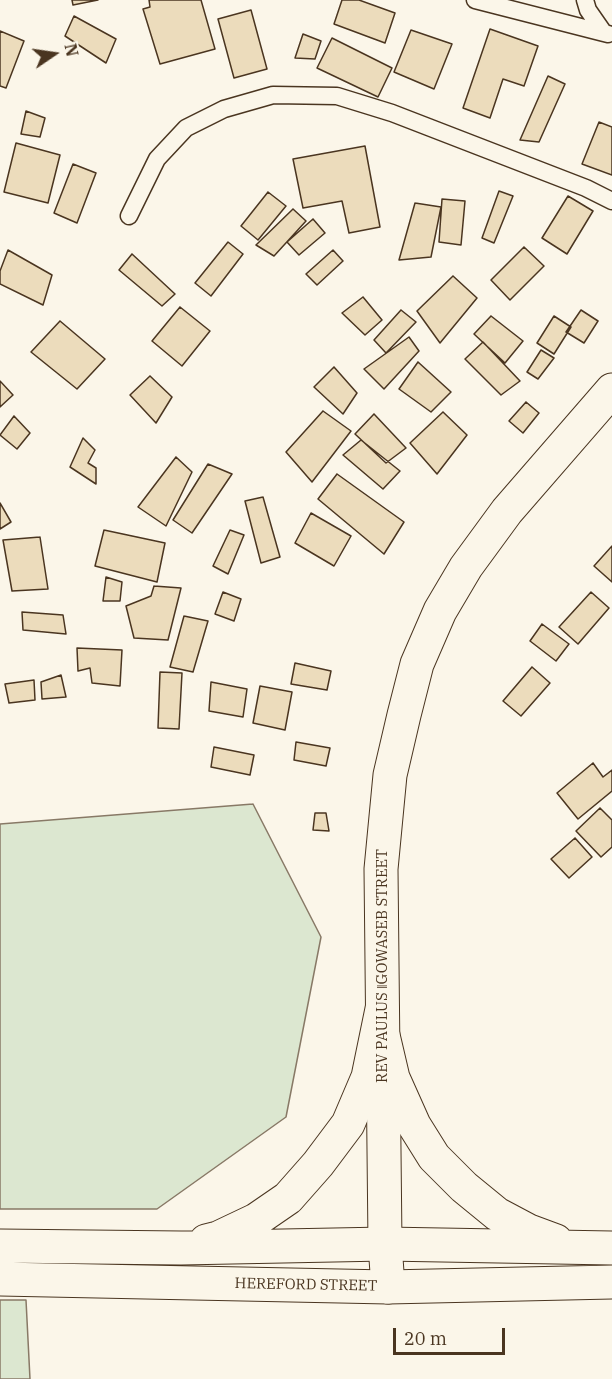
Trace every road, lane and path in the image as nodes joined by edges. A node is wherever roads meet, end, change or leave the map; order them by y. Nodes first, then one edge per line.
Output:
1 (475, 0) edge
2 (585, 0) edge
3 (608, 34) edge
4 (612, 201) edge
5 (129, 216) dead end
6 (612, 390) edge
7 (382, 1019) junction
8 (385, 1244) junction
9 (0, 1246) edge
10 (181, 1248) junction
11 (573, 1248) junction
12 (612, 1248) edge
13 (0, 1279) edge
14 (612, 1282) edge
15 (388, 1287) junction

1 - 3 lane
2 - 3 lane
4 - 5 lane
6 - 7 main road, REV PAULUS ǁGOWASEB STREET
7 - 8 main road, REV PAULUS ǁGOWASEB STREET
7 - 10 main road
7 - 11 main road
8 - 10 main road
8 - 11 main road
8 - 15 main road, REV PAULUS ǁGOWASEB STREET
9 - 10 main road
11 - 12 main road
13 - 15 main road, HEREFORD STREET
14 - 15 main road, HEREFORD STREET

